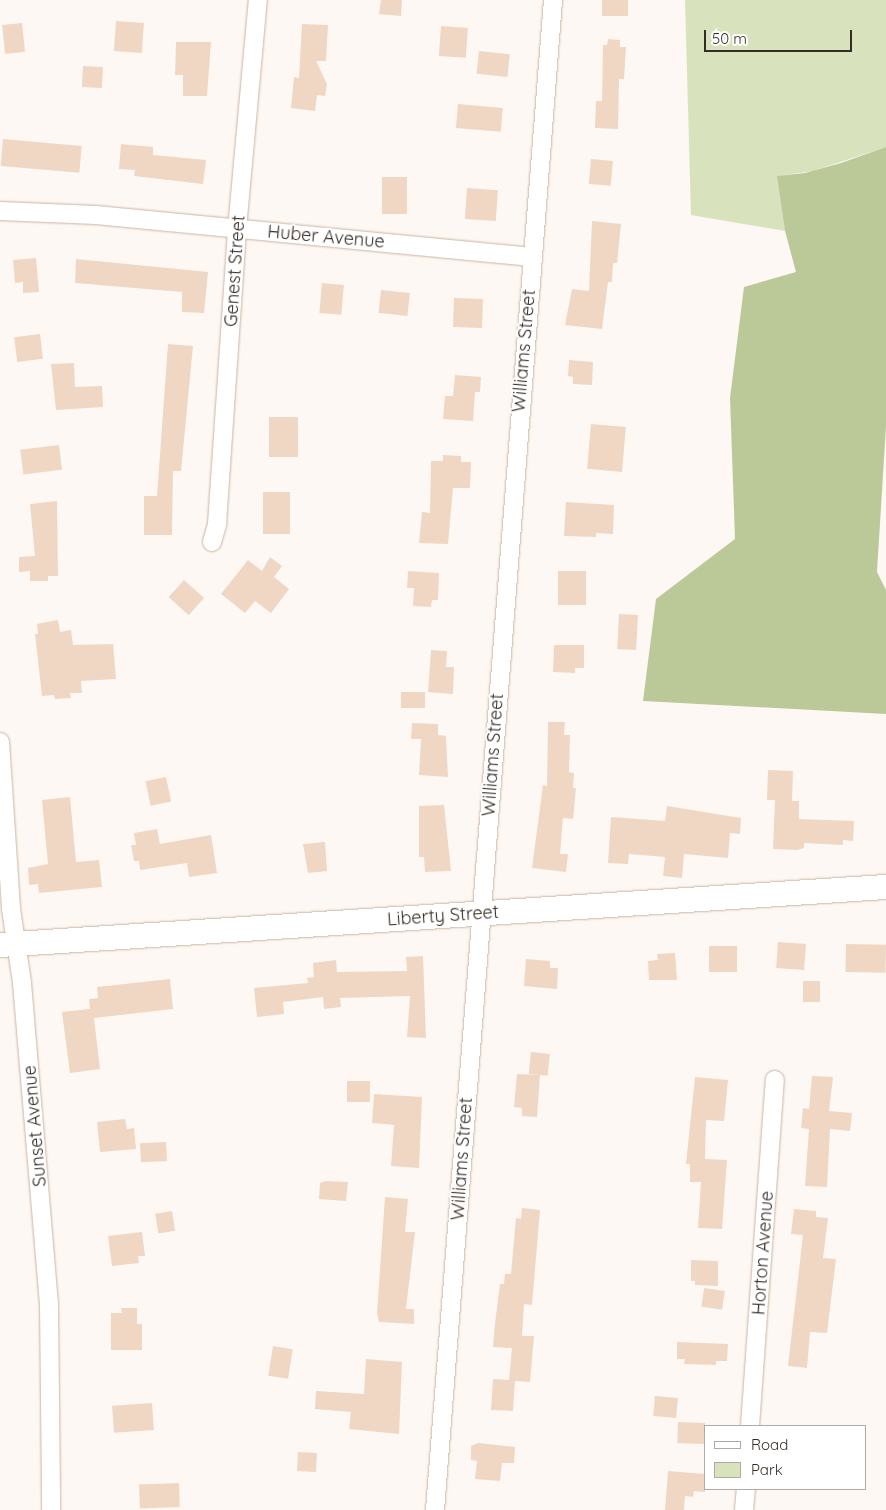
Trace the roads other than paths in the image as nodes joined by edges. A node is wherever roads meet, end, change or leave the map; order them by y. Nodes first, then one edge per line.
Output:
1 (258, 0) edge
2 (553, 0) edge
3 (0, 211) edge
4 (237, 229) junction
5 (532, 257) junction
6 (212, 542) dead end
7 (0, 742) edge
8 (886, 887) edge
9 (481, 913) junction
10 (8, 945) edge
11 (775, 1080) dead end
12 (750, 1425) edge
13 (746, 1490) edge
14 (51, 1510) edge
15 (435, 1510) edge
16 (744, 1510) edge

1 - 4 street, Genest Street
2 - 5 street, Williams Street
3 - 4 street, Huber Avenue
4 - 5 street, Huber Avenue
4 - 6 street, Genest Street
5 - 9 street, Williams Street
7 - 10 street, Sunset Avenue
8 - 9 main road, Liberty Street
9 - 10 main road, Liberty Street
9 - 15 street, Williams Street
10 - 14 street, Sunset Avenue
11 - 12 street, Horton Avenue
13 - 16 street

